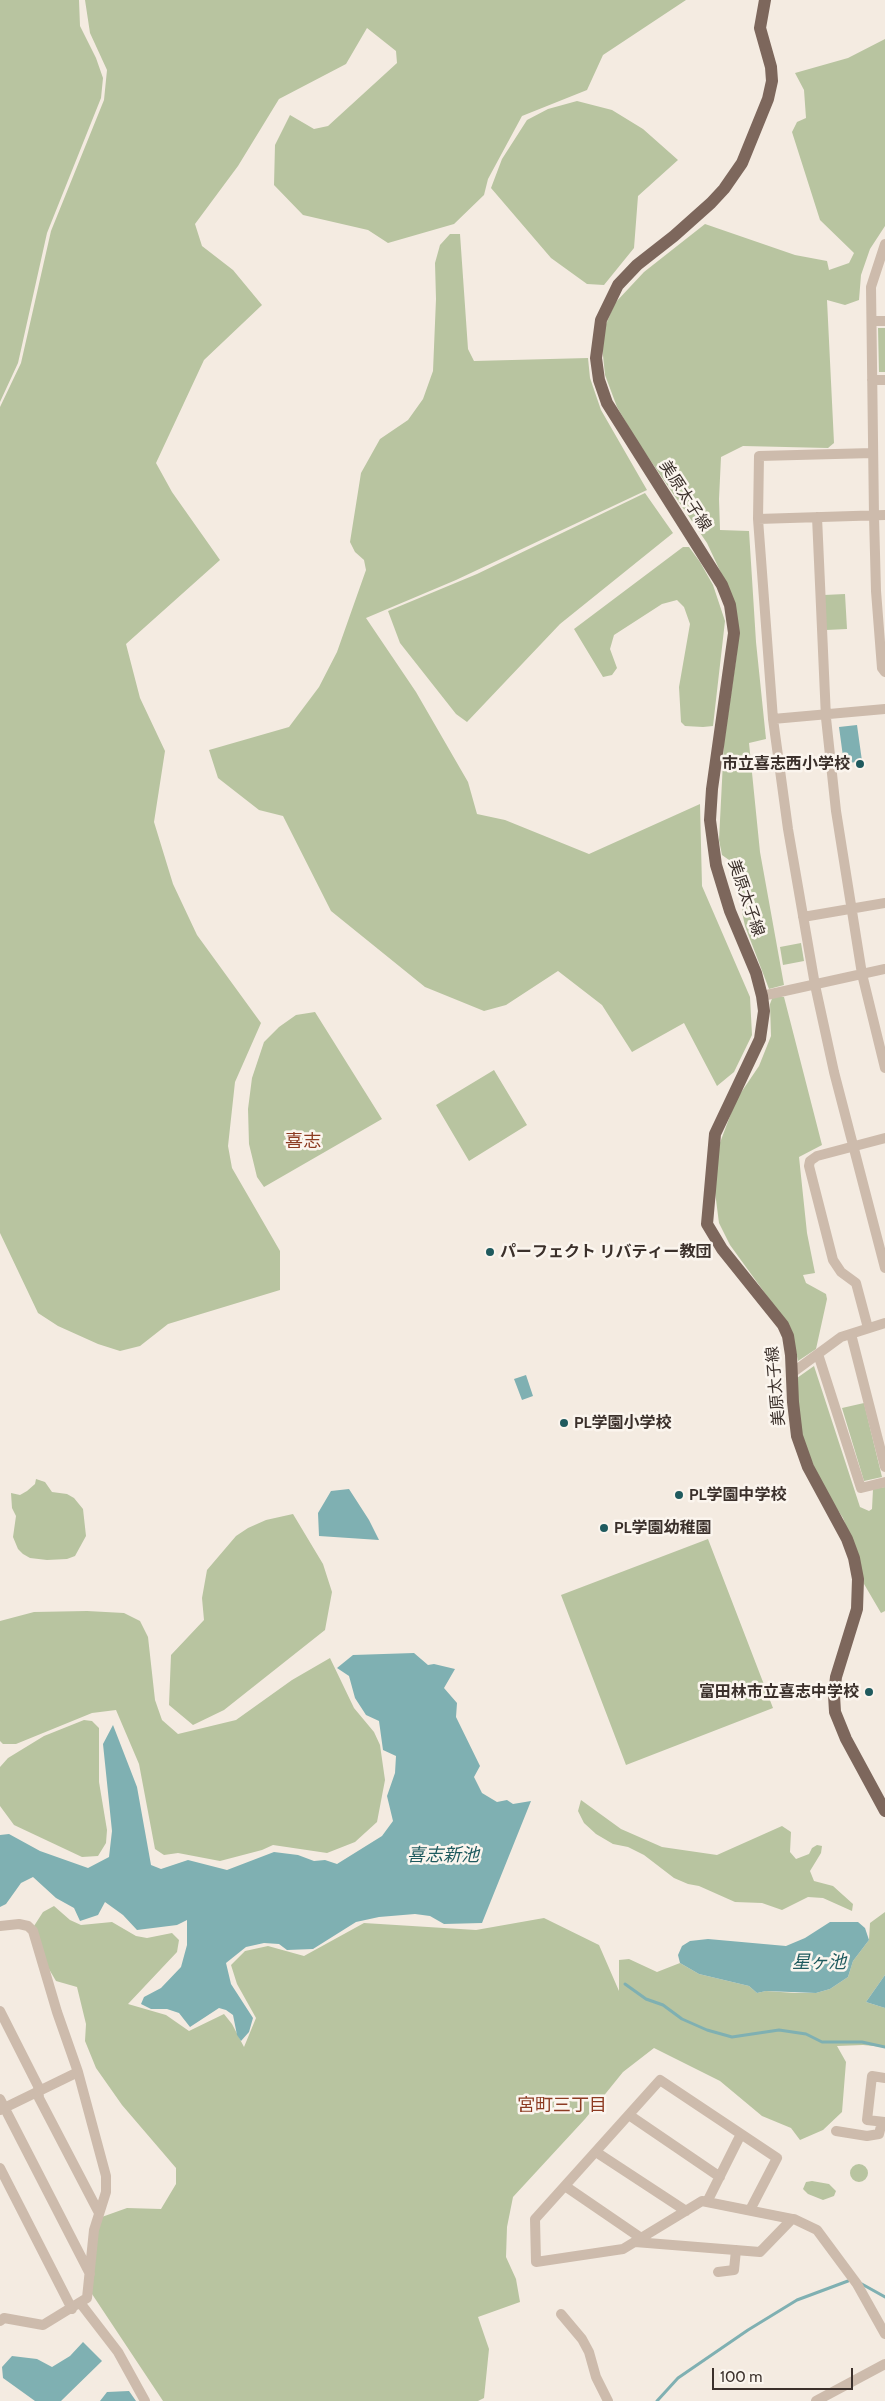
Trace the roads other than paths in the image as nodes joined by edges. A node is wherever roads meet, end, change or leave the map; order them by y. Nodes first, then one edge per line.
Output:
1 (765, 0) edge
2 (885, 244) edge
3 (872, 321) junction
4 (885, 321) edge
5 (872, 380) junction
6 (885, 380) edge
7 (873, 453) junction
8 (885, 515) edge
9 (874, 516) junction
10 (817, 517) junction
11 (758, 519) junction
12 (885, 672) edge
13 (885, 709) edge
14 (826, 715) junction
15 (773, 719) junction
16 (885, 903) edge
17 (852, 909) junction
18 (803, 917) junction
19 (885, 969) edge
20 (862, 974) junction
21 (815, 984) junction
22 (762, 996) junction
23 (885, 1068) edge
24 (885, 1138) edge
25 (853, 1146) junction
26 (885, 1268) edge
27 (885, 1323) edge
28 (868, 1328) junction
29 (850, 1334) junction
30 (818, 1354) junction
31 (792, 1373) junction
32 (885, 1467) edge
33 (885, 1482) edge
34 (885, 1811) edge
35 (0, 1926) edge
36 (0, 2011) edge
37 (78, 2072) junction
38 (885, 2078) edge
39 (38, 2091) junction
40 (2, 2106) edge
41 (629, 2115) junction
42 (884, 2122) edge
43 (836, 2131) dead end
44 (742, 2134) junction
45 (596, 2152) junction
46 (0, 2168) edge
47 (720, 2177) junction
48 (565, 2186) junction
49 (707, 2202) junction
50 (750, 2210) junction
51 (686, 2211) junction
52 (99, 2213) junction
53 (792, 2219) junction
54 (638, 2240) junction
55 (736, 2250) junction
56 (718, 2272) dead end
57 (90, 2274) junction
58 (82, 2304) junction
59 (72, 2309) junction
60 (561, 2314) dead end
61 (0, 2319) edge
62 (885, 2334) edge
63 (885, 2364) edge
64 (145, 2401) edge
65 (608, 2401) edge
66 (816, 2401) edge

1 - 22 main road, 美原太子線
2 - 3 street
3 - 4 street
3 - 5 street
5 - 6 street
5 - 7 street
7 - 9 street
7 - 11 street
8 - 9 street
9 - 10 street
9 - 12 street
10 - 11 street
10 - 14 street
11 - 15 street
13 - 14 street
14 - 15 street
14 - 17 street
15 - 18 street
16 - 17 street
17 - 18 street
17 - 20 street
18 - 21 street
19 - 20 street
20 - 21 street
20 - 23 street
21 - 22 street
21 - 25 street
22 - 31 main road, 美原太子線
24 - 25 street
25 - 26 street
25 - 28 street
27 - 28 street
28 - 29 street
29 - 30 street
29 - 32 street
30 - 31 street
30 - 33 street
31 - 34 main road, 美原太子線
35 - 37 street
36 - 39 street
37 - 39 street
37 - 52 street
38 - 42 street
39 - 40 street
39 - 52 street
40 - 57 street
41 - 44 street
41 - 45 street
41 - 47 street
42 - 43 street
44 - 47 street
44 - 50 street
45 - 48 street
45 - 51 street
46 - 59 street
47 - 49 street
48 - 54 street
48 - 54 street
49 - 50 street
49 - 51 street
50 - 53 street
51 - 54 street
52 - 57 street
53 - 55 street
53 - 62 street
54 - 55 street
55 - 56 street
57 - 58 street
58 - 59 street
58 - 64 street
59 - 61 street
60 - 65 street
63 - 66 street

